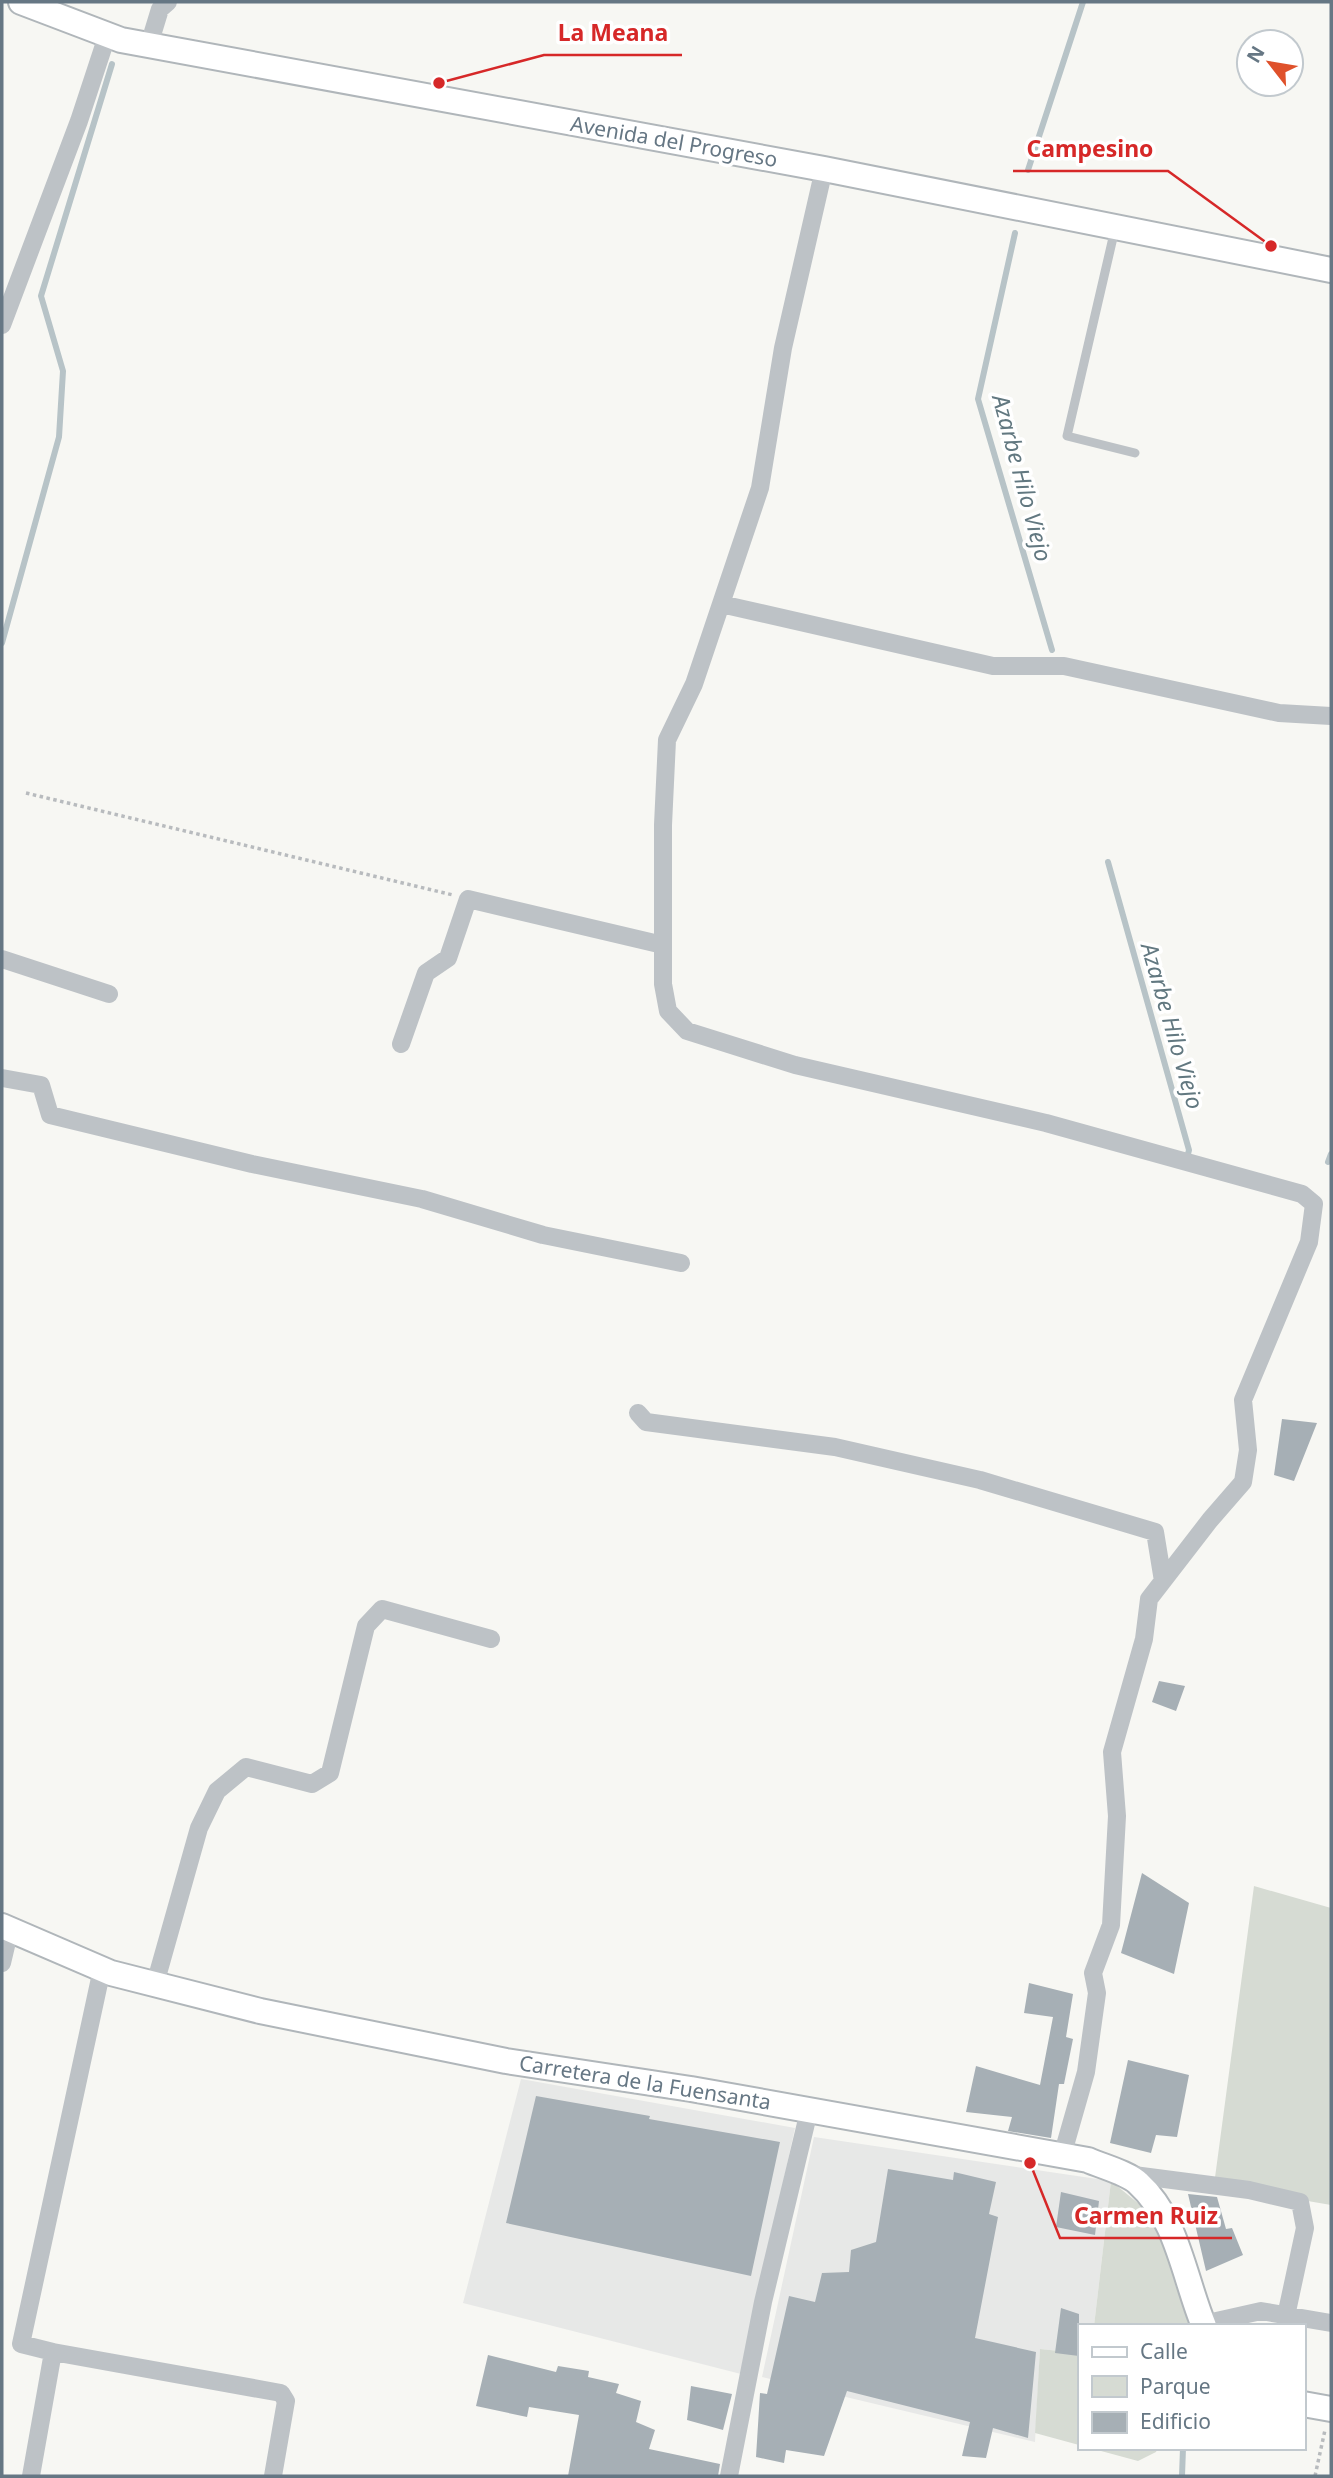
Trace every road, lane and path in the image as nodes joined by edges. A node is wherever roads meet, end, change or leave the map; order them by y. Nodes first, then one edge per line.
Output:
1 (21, 2) edge
2 (168, 2) edge
3 (107, 36) junction
4 (149, 45) junction
5 (824, 169) junction
6 (1116, 227) junction
7 (1331, 270) edge
8 (2, 325) edge
9 (1135, 453) dead end
10 (721, 604) junction
11 (1331, 716) edge
12 (26, 793) dead end
13 (468, 899) junction
14 (663, 944) junction
15 (2, 959) edge
16 (109, 994) dead end
17 (401, 1044) dead end
18 (2, 1077) edge
19 (681, 1263) dead end
20 (638, 1413) dead end
21 (1163, 1581) junction
22 (491, 1639) dead end
23 (6, 1927) edge
24 (2, 1963) edge
25 (102, 1969) junction
26 (155, 1984) junction
27 (809, 2111) junction
28 (1062, 2156) junction
29 (1119, 2174) junction
30 (1286, 2316) junction
31 (1331, 2323) edge
32 (1204, 2324) edge
33 (1208, 2324) edge
34 (53, 2352) junction
35 (1305, 2404) edge
36 (1330, 2409) edge
37 (31, 2476) edge
38 (273, 2476) edge
39 (729, 2476) edge
40 (1315, 2476) edge

1 - 3 main road, Avenida del Progreso
2 - 4 street
3 - 4 main road, Avenida del Progreso
3 - 8 street
4 - 5 main road, Avenida del Progreso
5 - 6 main road, Avenida del Progreso
5 - 10 street
6 - 7 main road, Avenida del Progreso
6 - 9 lane
10 - 11 street
10 - 14 street
12 - 13 path
13 - 14 street
13 - 17 street
14 - 21 street
15 - 16 street
18 - 19 street
20 - 21 street
21 - 28 street
22 - 26 street
23 - 24 street
23 - 25 main road, Carretera de la Fuensanta
25 - 26 main road, Carretera de la Fuensanta
25 - 34 street
26 - 27 main road, Carretera de la Fuensanta
27 - 28 main road, Carretera de la Fuensanta
27 - 39 street
28 - 29 main road, Carretera de la Fuensanta
29 - 30 street
29 - 32 main road, Carretera de la Fuensanta
30 - 31 street
30 - 33 street
34 - 37 street
34 - 38 street
35 - 36 main road
36 - 40 path

